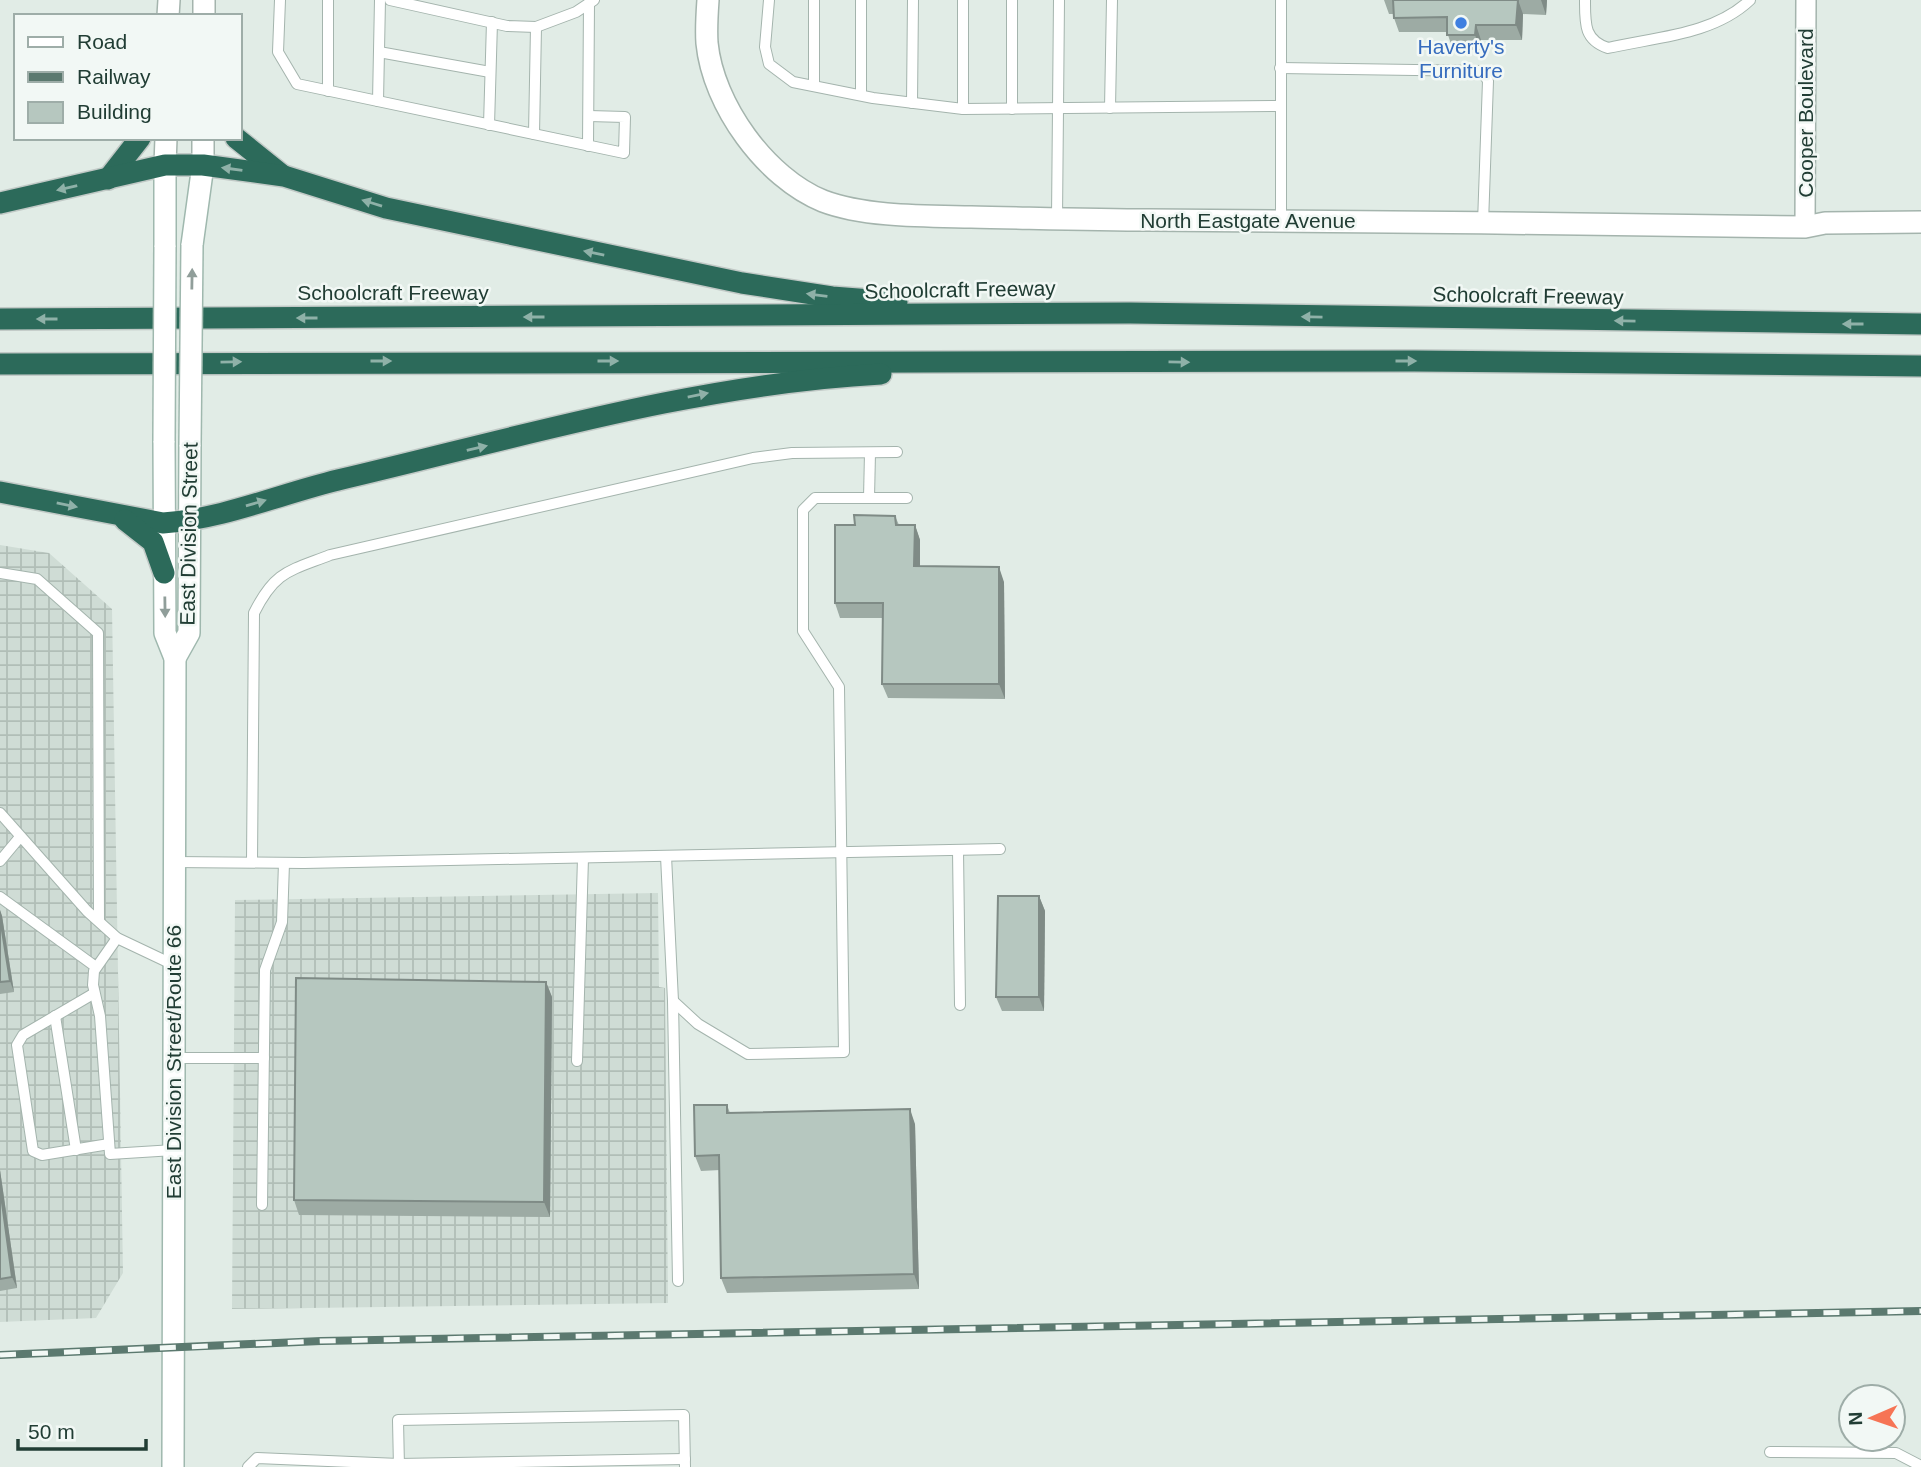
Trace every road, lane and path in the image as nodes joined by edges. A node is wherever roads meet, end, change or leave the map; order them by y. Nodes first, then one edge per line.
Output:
1 (280, 0) edge
2 (328, 0) edge
3 (380, 0) edge
4 (390, 0) edge
5 (708, 0) edge
6 (769, 0) edge
7 (814, 0) edge
8 (861, 0) edge
9 (913, 0) edge
10 (963, 0) edge
11 (1012, 0) edge
12 (1059, 0) edge
13 (1112, 0) edge
14 (1281, 0) edge
15 (1586, 0) edge
16 (1750, 0) edge
17 (1806, 0) edge
18 (592, 1) edge
19 (492, 22) junction
20 (537, 27) junction
21 (379, 52) junction
22 (1280, 68) junction
23 (491, 72) junction
24 (814, 86) junction
25 (328, 91) junction
26 (861, 95) junction
27 (378, 101) junction
28 (912, 103) junction
29 (1280, 106) junction
30 (1058, 108) junction
31 (1110, 108) junction
32 (963, 109) junction
33 (1012, 109) junction
34 (589, 116) junction
35 (489, 125) junction
36 (534, 134) junction
37 (138, 140) edge
38 (166, 140) edge
39 (203, 140) edge
40 (239, 140) edge
41 (588, 146) junction
42 (165, 165) junction
43 (203, 165) junction
44 (284, 176) junction
45 (108, 179) junction
46 (0, 203) edge
47 (1056, 219) junction
48 (1281, 221) junction
49 (1921, 222) edge
50 (1482, 223) junction
51 (1805, 227) junction
52 (1130, 313) junction
53 (0, 319) edge
54 (1921, 324) edge
55 (1133, 361) junction
56 (0, 363) edge
57 (1921, 366) edge
58 (897, 452) dead end
59 (870, 453) junction
60 (0, 492) edge
61 (869, 498) junction
62 (907, 498) dead end
63 (103, 512) junction
64 (190, 521) junction
65 (163, 523) junction
66 (0, 573) edge
67 (164, 573) junction
68 (175, 658) junction
69 (0, 813) edge
70 (20, 837) junction
71 (1000, 849) dead end
72 (958, 850) junction
73 (840, 852) junction
74 (666, 856) junction
75 (583, 858) junction
76 (0, 861) edge
77 (174, 862) junction
78 (252, 862) junction
79 (284, 863) junction
80 (0, 897) edge
81 (99, 921) junction
82 (117, 938) junction
83 (174, 965) junction
84 (96, 967) junction
85 (93, 994) junction
86 (673, 1001) junction
87 (960, 1005) dead end
88 (55, 1016) junction
89 (174, 1058) junction
90 (264, 1058) junction
91 (577, 1061) dead end
92 (110, 1144) junction
93 (76, 1150) junction
94 (174, 1150) junction
95 (262, 1205) dead end
96 (678, 1281) dead end
97 (1770, 1452) dead end
98 (685, 1463) edge
99 (399, 1465) edge
100 (1921, 1466) edge
101 (173, 1467) edge
102 (248, 1467) edge

1 - 25 lane
2 - 25 lane
3 - 21 lane
4 - 19 lane
5 - 47 main road, North Eastgate Avenue
6 - 24 lane
7 - 24 lane
8 - 26 lane
9 - 28 lane
10 - 32 lane
11 - 33 lane
12 - 30 lane
13 - 31 lane
14 - 22 lane
15 - 16 lane
17 - 51 street, Cooper Boulevard
18 - 20 lane
18 - 34 lane
19 - 20 lane
19 - 23 lane
20 - 36 lane
21 - 23 lane
21 - 27 lane
22 - 29 lane
22 - 50 lane
23 - 35 lane
24 - 26 lane
25 - 27 lane
26 - 28 lane
27 - 35 lane
28 - 32 lane
29 - 31 lane
29 - 48 lane
30 - 31 lane
30 - 33 lane
30 - 47 lane
32 - 33 lane
34 - 41 lane
34 - 41 lane
35 - 36 lane
36 - 41 lane
37 - 45 highway
38 - 42 main road
39 - 43 main road
40 - 44 highway
42 - 43 highway
42 - 45 highway
42 - 65 main road, East Division Street, bridge
44 -> 43 highway
64 -> 43 main road, East Division Street, bridge
52 -> 44 highway
45 -> 46 highway
47 - 48 main road, North Eastgate Avenue
48 - 50 main road, North Eastgate Avenue
49 - 51 main road, North Eastgate Avenue
50 - 51 main road, North Eastgate Avenue
52 -> 53 highway, Schoolcraft Freeway
54 -> 52 highway, Schoolcraft Freeway
56 -> 55 highway
55 -> 57 highway
64 -> 55 highway
58 - 59 lane
59 - 61 lane
59 - 78 lane
60 -> 63 highway
61 - 62 lane
61 - 73 lane
63 - 65 highway
63 - 67 highway
64 - 65 highway
64 - 68 main road, East Division Street
65 - 67 main road, East Division Street
66 - 81 lane
67 -> 68 main road, East Division Street
68 - 77 main road, East Division Street/Route 66
69 - 70 lane
70 - 76 lane
70 - 81 lane
71 - 72 lane
72 - 73 lane
72 - 87 lane
73 - 74 lane
73 - 86 lane
74 - 75 lane
74 - 86 lane
75 - 79 lane
75 - 91 lane
77 - 78 lane
77 - 83 main road, East Division Street/Route 66
78 - 79 lane
79 - 90 lane
80 - 84 lane
81 - 82 lane
82 - 83 lane
82 - 84 lane
83 - 89 main road, East Division Street/Route 66
84 - 85 lane
85 - 88 lane
85 - 92 lane
86 - 96 lane
88 - 93 lane
88 - 93 lane
89 - 90 lane
89 - 94 main road, East Division Street/Route 66
90 - 95 lane
92 - 93 lane
92 - 94 lane
94 - 101 main road, East Division Street/Route 66
97 - 100 lane
98 - 99 lane
98 - 99 lane
99 - 102 lane

